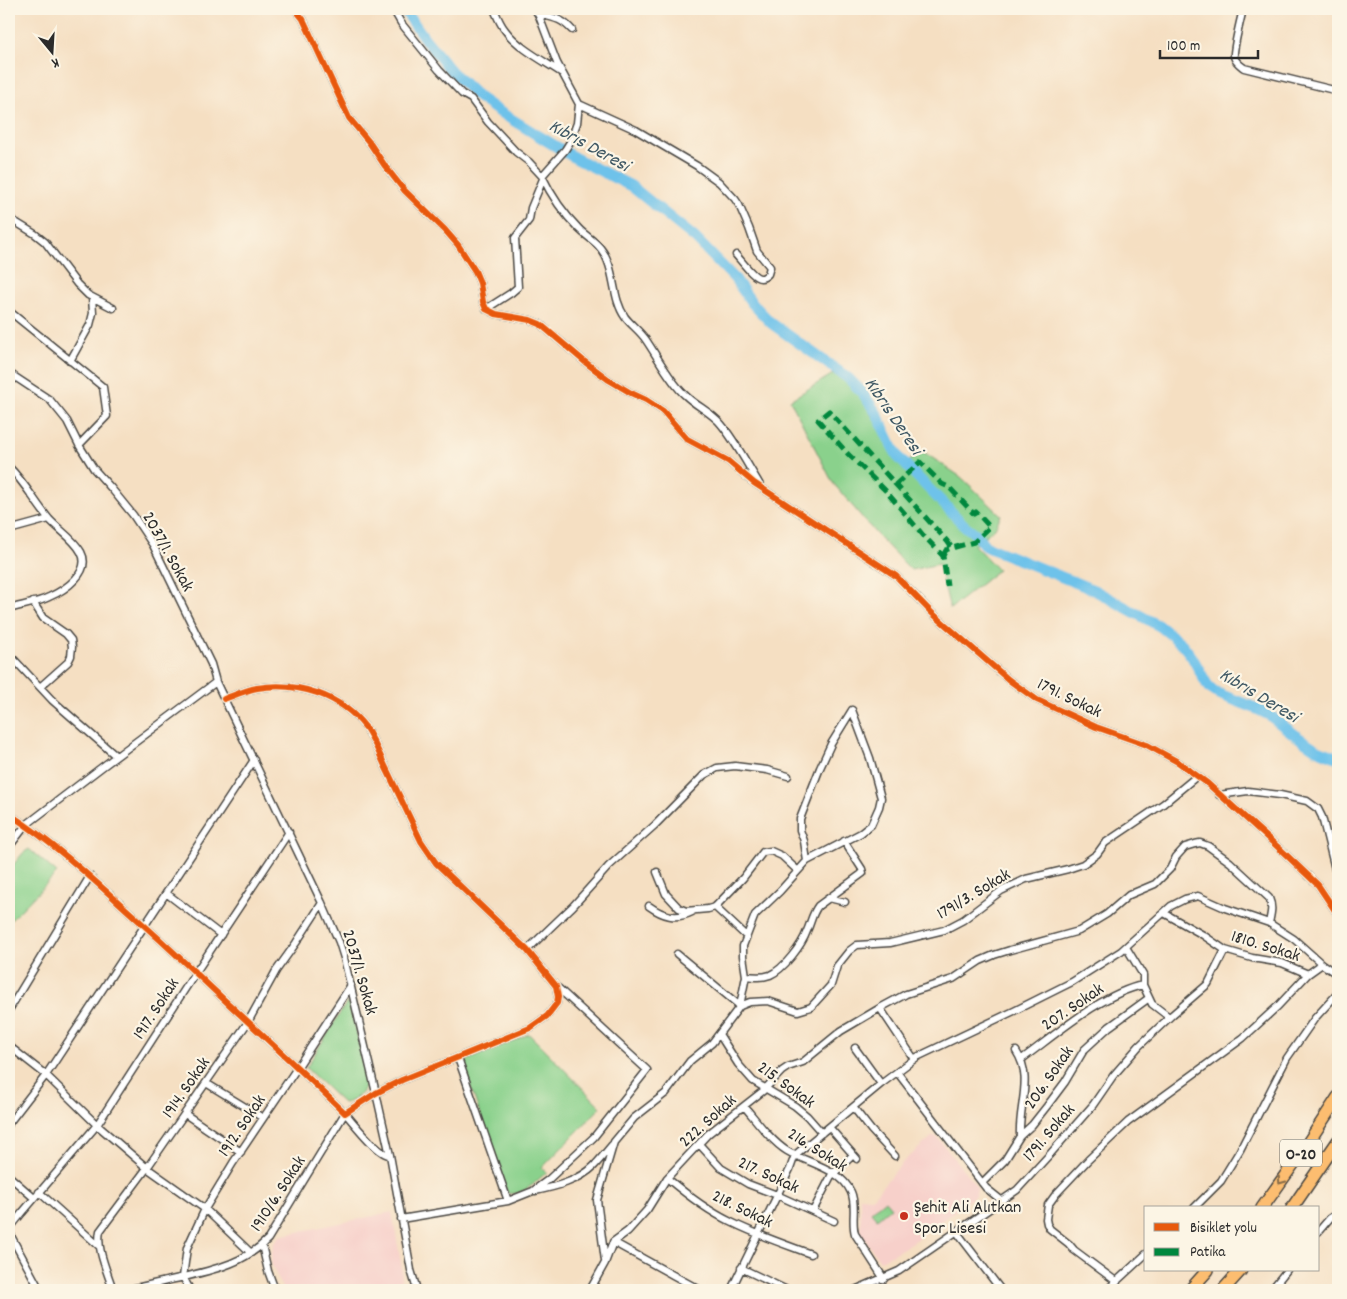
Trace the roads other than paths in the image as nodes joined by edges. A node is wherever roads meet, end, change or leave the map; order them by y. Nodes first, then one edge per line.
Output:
1 (295, 9) edge
2 (393, 9) edge
3 (494, 9) edge
4 (536, 9) edge
5 (1242, 9) edge
6 (542, 13) edge
7 (572, 30) dead end
8 (563, 74) junction
9 (1338, 91) edge
10 (579, 104) junction
11 (1338, 124) edge
12 (542, 177) junction
13 (9, 218) edge
14 (736, 255) dead end
15 (92, 297) junction
16 (113, 308) dead end
17 (486, 309) junction
18 (9, 311) edge
19 (70, 361) junction
20 (9, 373) edge
21 (79, 445) junction
22 (9, 468) edge
23 (760, 486) junction
24 (49, 518) junction
25 (9, 530) edge
26 (33, 602) junction
27 (9, 609) edge
28 (9, 654) edge
29 (216, 682) junction
30 (40, 687) junction
31 (224, 699) junction
32 (116, 756) junction
33 (254, 760) junction
34 (788, 776) dead end
35 (1197, 776) junction
36 (1219, 795) junction
37 (9, 814) edge
38 (26, 825) junction
39 (289, 832) junction
40 (844, 841) junction
41 (9, 847) edge
42 (807, 861) junction
43 (797, 870) junction
44 (657, 872) dead end
45 (90, 876) junction
46 (1338, 881) edge
47 (166, 893) junction
48 (829, 898) junction
49 (845, 902) dead end
50 (322, 903) junction
51 (649, 906) dead end
52 (715, 906) junction
53 (696, 911) junction
54 (1164, 913) junction
55 (1338, 915) edge
56 (1269, 922) junction
57 (145, 926) junction
58 (220, 935) junction
59 (746, 936) junction
60 (1126, 948) junction
61 (528, 950) junction
62 (1225, 950) junction
63 (677, 954) dead end
64 (1322, 964) junction
65 (196, 972) junction
66 (1308, 974) junction
67 (1338, 975) edge
68 (746, 976) junction
69 (351, 985) junction
70 (1143, 985) junction
71 (556, 986) junction
72 (1338, 993) edge
73 (1149, 998) junction
74 (740, 1006) junction
75 (880, 1008) junction
76 (9, 1010) edge
77 (1169, 1017) junction
78 (248, 1022) junction
79 (719, 1034) junction
80 (9, 1046) edge
81 (855, 1048) dead end
82 (1016, 1051) dead end
83 (458, 1058) junction
84 (914, 1059) junction
85 (1022, 1059) junction
86 (297, 1068) junction
87 (897, 1072) junction
88 (46, 1075) junction
89 (206, 1083) junction
90 (881, 1084) junction
91 (765, 1088) junction
92 (376, 1093) junction
93 (1338, 1097) edge
94 (744, 1106) junction
95 (853, 1107) junction
96 (345, 1113) junction
97 (185, 1114) junction
98 (263, 1118) junction
99 (9, 1123) edge
100 (97, 1125) junction
101 (828, 1127) junction
102 (822, 1133) junction
103 (1020, 1136) junction
104 (1338, 1141) edge
105 (614, 1142) junction
106 (700, 1144) junction
107 (241, 1152) junction
108 (390, 1155) junction
109 (796, 1155) junction
110 (895, 1156) dead end
111 (147, 1168) junction
112 (833, 1173) junction
113 (9, 1176) edge
114 (667, 1178) junction
115 (982, 1183) junction
116 (533, 1191) junction
117 (39, 1192) junction
118 (777, 1195) junction
119 (34, 1198) junction
120 (1001, 1200) junction
121 (508, 1201) junction
122 (1196, 1206) edge
123 (1263, 1206) edge
124 (1293, 1206) edge
125 (205, 1209) junction
126 (813, 1211) junction
127 (1338, 1213) edge
128 (401, 1219) junction
129 (834, 1221) dead end
130 (9, 1228) edge
131 (1320, 1230) edge
132 (956, 1231) junction
133 (758, 1234) junction
134 (613, 1242) junction
135 (262, 1244) junction
136 (99, 1246) junction
137 (251, 1253) junction
138 (811, 1254) dead end
139 (1144, 1256) edge
140 (606, 1262) junction
141 (742, 1268) junction
142 (1206, 1272) edge
143 (1239, 1272) edge
144 (1285, 1272) edge
145 (183, 1277) junction
146 (884, 1279) junction
147 (1117, 1282) junction
148 (40, 1290) edge
149 (113, 1290) edge
150 (128, 1290) edge
151 (190, 1290) edge
152 (275, 1290) edge
153 (417, 1290) edge
154 (590, 1290) edge
155 (700, 1290) edge
156 (731, 1290) edge
157 (787, 1290) edge
158 (855, 1290) edge
159 (1001, 1290) edge
160 (1107, 1290) edge
161 (1190, 1290) edge
162 (1223, 1290) edge
163 (1271, 1290) edge

1 - 17 street
2 - 12 street
3 - 8 street
4 - 6 street
5 - 9 street
6 - 7 street
6 - 8 street
8 - 10 street
9 - 11 street
10 - 12 street
10 - 14 street
12 - 17 street
12 - 23 street
13 - 15 street
15 - 16 street
15 - 19 street
17 - 23 street, 1791. Sokak
18 - 19 street
19 - 21 street
20 - 21 street, 2037/1. Sokak
21 - 29 street, 2037/1. Sokak
22 - 24 street
23 - 35 street, 1791. Sokak
24 - 25 street
24 - 26 street
26 - 27 street
26 - 30 street
28 - 30 street
29 - 31 street, 2037/1. Sokak
29 - 32 street
30 - 32 street
31 - 33 street, 2037/1. Sokak
31 - 61 street
32 - 38 street
33 - 39 street, 2037/1. Sokak
33 - 47 street
34 - 61 street
35 - 36 street, 1791. Sokak
35 - 74 street, 1791/3. Sokak
36 - 46 street
36 - 55 street, 1791. Sokak
37 - 38 street
38 - 41 street
38 - 45 street
39 - 50 street, 2037/1. Sokak
39 - 58 street, 1917. Sokak
40 - 42 street
40 - 42 street
40 - 48 street
42 - 43 street
43 - 52 street
43 - 59 street
44 - 53 street
45 - 57 street
45 - 76 street
47 - 57 street
47 - 58 street
48 - 49 street
48 - 68 street
50 - 69 street, 2037/1. Sokak
50 - 78 street, 1914. Sokak
51 - 53 street
52 - 53 street
52 - 59 street
54 - 56 street
54 - 60 street
54 - 62 street, 1810. Sokak
56 - 64 street
56 - 75 street
57 - 65 street
57 - 88 street
58 - 65 street, 1917. Sokak
59 - 68 street
60 - 70 street
60 - 84 street
61 - 71 street
62 - 66 street, 1810. Sokak
62 - 77 street, 1791. Sokak
63 - 74 street
64 - 66 street
64 - 67 street
65 - 78 street
65 - 100 street, 1917. Sokak
66 - 147 street
68 - 74 street
69 - 86 street, 1912. Sokak
69 - 92 street, 2037/1. Sokak
70 - 73 street
70 - 85 street, 207. Sokak
71 - 83 street
71 - 116 street
72 - 122 street
73 - 77 street
73 - 103 street, 206. Sokak
74 - 79 street
75 - 84 street
75 - 91 street, 222. Sokak
77 - 120 street, 1791. Sokak
78 - 86 street
78 - 89 street, 1914. Sokak
79 - 91 street, 215. Sokak
79 - 105 street
80 - 88 street
81 - 90 street
82 - 85 street
83 - 92 street
83 - 121 street
84 - 87 street
85 - 103 street
86 - 96 street
86 - 98 street, 1912. Sokak
87 - 90 street
87 - 115 street
88 - 99 street
88 - 100 street
89 - 97 street, 1914. Sokak
89 - 98 street
90 - 95 street
91 - 94 street, 222. Sokak
91 - 102 street, 215. Sokak
92 - 96 street
92 - 108 street, 2037/1. Sokak
93 -> 123 highway, O-20
94 - 106 street, 222. Sokak
94 - 109 street, 216. Sokak
95 - 101 street
95 - 110 street
96 - 108 street
96 - 135 street, 1910/6. Sokak
97 - 107 street
97 - 111 street, 1914. Sokak
98 - 107 street, 1912. Sokak
100 - 111 street
100 - 117 street, 1917. Sokak
101 - 102 street
101 - 112 street
102 - 109 street
103 - 115 street, 206. Sokak
104 - 124 highway, O-20
105 - 116 street
105 - 140 street
106 - 114 street, 222. Sokak
106 - 118 street, 217. Sokak
107 - 125 street, 1912. Sokak
108 - 128 street, 2037/1. Sokak
109 - 112 street, 216. Sokak
109 - 118 street
111 - 125 street
111 - 136 street, 1914. Sokak
112 - 126 street
112 - 146 street, 216. Sokak
113 - 119 street
114 - 133 street, 218. Sokak
114 - 134 street, 222. Sokak
115 - 120 street
116 - 121 street
117 - 119 street, 1917. Sokak
117 - 136 street
118 - 126 street, 217. Sokak
118 - 133 street
119 - 130 street, 1917. Sokak
120 - 132 street, 1791. Sokak
121 - 128 street
125 - 137 street
125 - 145 street, 1912. Sokak
126 - 129 street, 217. Sokak
127 - 131 street
128 - 153 street, 2037/1. Sokak
130 - 148 street
132 - 146 street, 1791. Sokak
132 - 159 street
133 - 138 street, 218. Sokak
133 - 141 street
134 - 140 street
134 - 155 street
135 - 137 street, 1910/6. Sokak
135 - 152 street
136 - 149 street
137 - 145 street, 1910/6. Sokak
139 - 147 street
140 - 154 street
141 - 156 street
141 - 157 street
142 - 161 highway
143 - 162 highway
144 - 163 street
145 - 150 street, 1910/6. Sokak
145 - 151 street
146 - 158 street, 1791. Sokak
147 - 160 street

